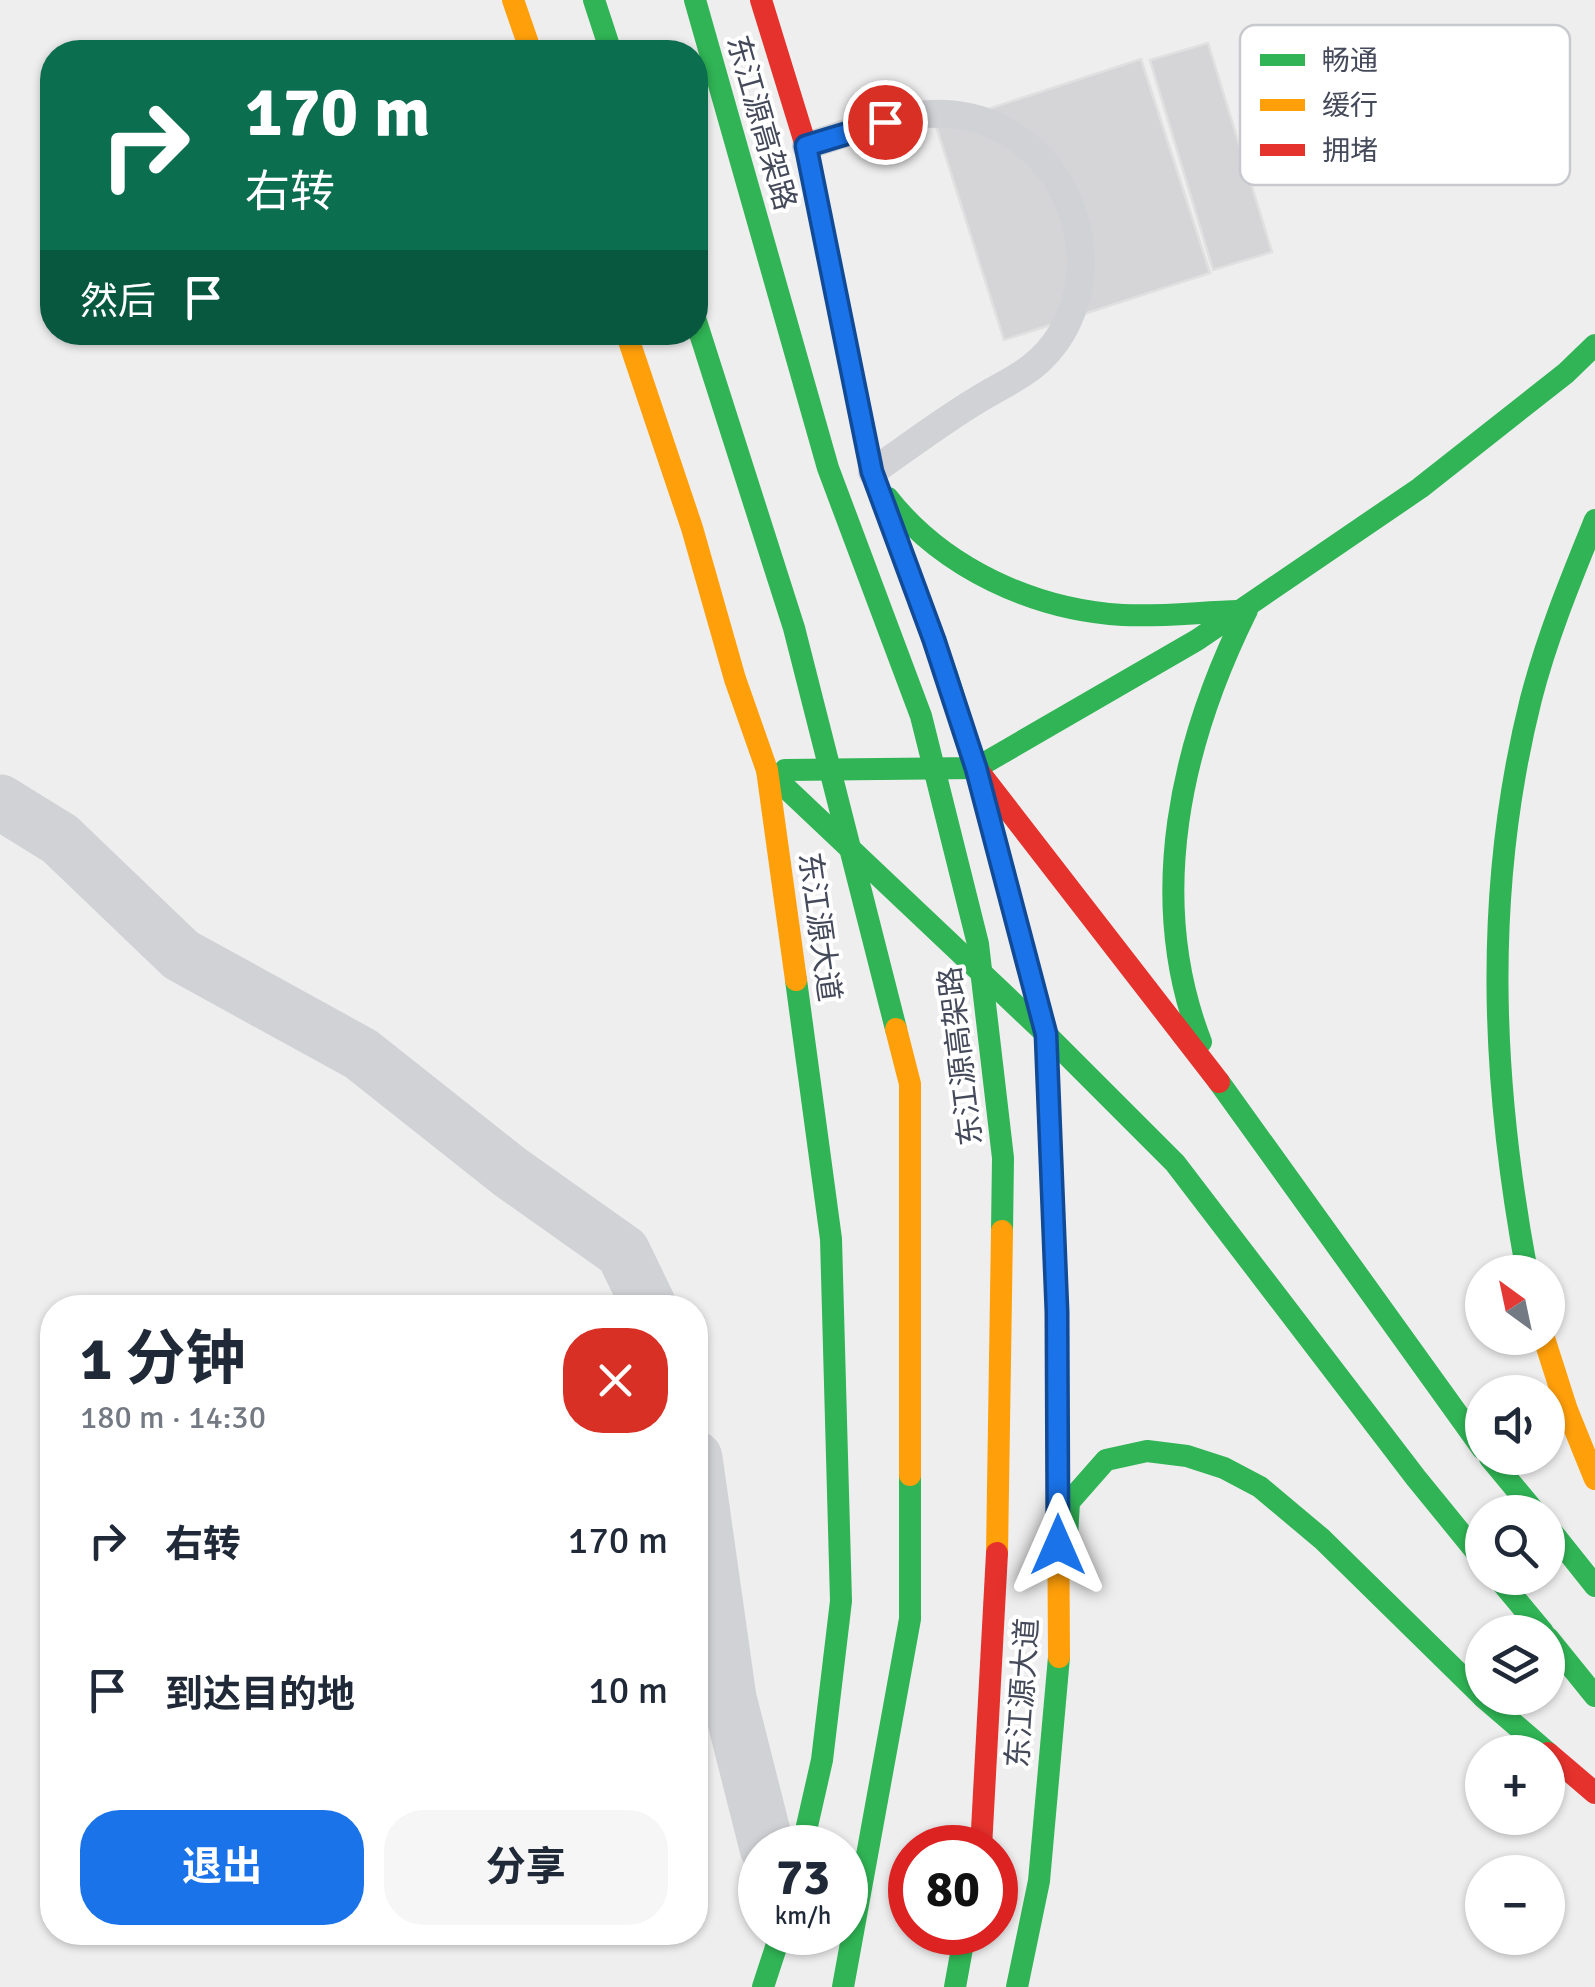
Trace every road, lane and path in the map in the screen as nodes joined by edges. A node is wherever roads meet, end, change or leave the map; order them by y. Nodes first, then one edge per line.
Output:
1 (513, 0) edge
2 (594, 0) edge
3 (695, 0) edge
4 (761, 0) edge
5 (527, 40) edge
6 (606, 40) edge
7 (706, 40) edge
8 (708, 46) edge
9 (806, 146) junction
10 (630, 345) edge
11 (704, 345) edge
12 (1595, 346) edge
13 (872, 472) junction
14 (1595, 520) edge
15 (1240, 611) junction
16 (976, 768) junction
17 (767, 770) junction
18 (0, 802) edge
19 (1046, 1034) junction
20 (1220, 1086) junction
21 (1523, 1255) edge
22 (644, 1295) edge
23 (1549, 1355) edge
24 (1465, 1425) edge
25 (1504, 1475) edge
26 (1595, 1479) edge
27 (1521, 1495) edge
28 (1465, 1538) edge
29 (1565, 1549) edge
30 (708, 1553) edge
31 (1595, 1586) edge
32 (1512, 1595) edge
33 (1529, 1615) edge
34 (1565, 1659) edge
35 (1059, 1662) junction
36 (1465, 1679) edge
37 (1595, 1696) edge
38 (1504, 1715) edge
39 (1526, 1735) edge
40 (1565, 1768) edge
41 (1595, 1793) edge
42 (761, 1825) edge
43 (807, 1825) edge
44 (982, 1825) edge
45 (773, 1955) edge
46 (961, 1955) edge
47 (763, 1987) edge
48 (843, 1987) edge
49 (955, 1987) edge
50 (1017, 1987) edge

1 - 5 main road
2 - 6 main road
3 - 7 main road, 东江源高架路
4 - 9 main road, 东江源大道
8 - 44 main road, 东江源高架路
9 - 13 main road, 东江源大道
9 - 13 lane
10 - 17 main road, 东江源大道
11 - 48 main road, 东江源高架路
12 - 15 main road
13 - 15 main road
13 - 16 main road, 东江源大道
14 - 21 main road
15 - 16 main road
15 - 20 main road
16 - 17 main road
16 - 19 main road, 东江源大道
16 - 20 main road
17 - 19 main road
17 - 43 main road, 东江源大道
18 - 22 street
19 - 28 main road
19 - 35 main road, 东江源大道
20 - 24 main road
23 - 26 main road
25 - 27 main road
29 - 31 main road
30 - 42 street
32 - 33 main road
34 - 37 main road
35 - 36 main road
35 - 50 main road, 东江源大道
38 - 39 main road
40 - 41 main road
45 - 47 main road
46 - 49 main road

